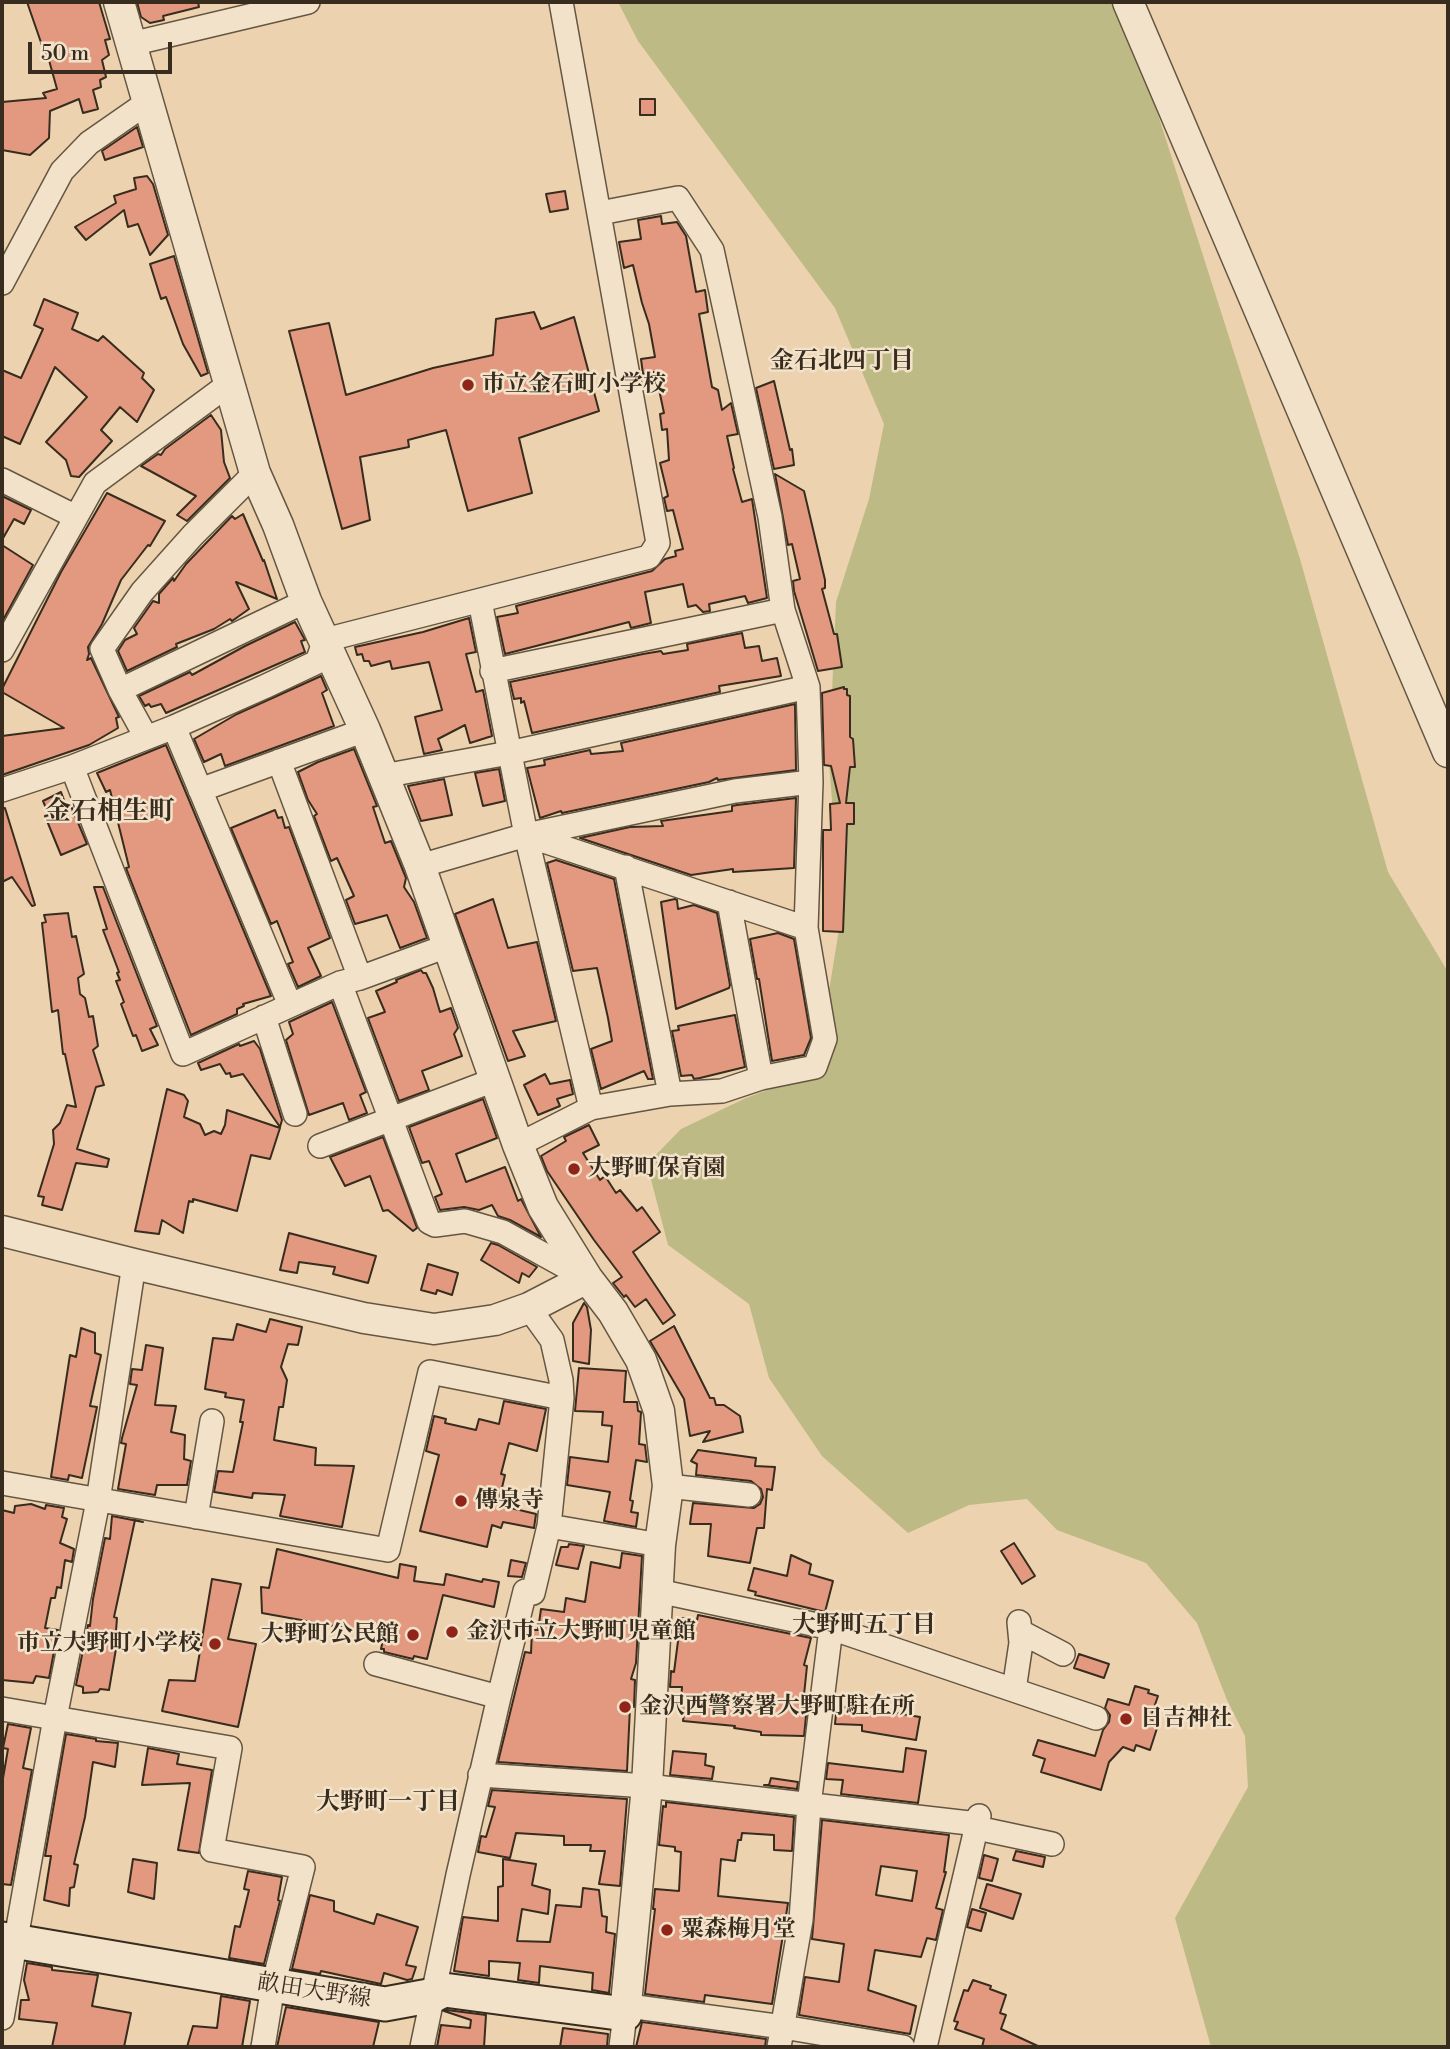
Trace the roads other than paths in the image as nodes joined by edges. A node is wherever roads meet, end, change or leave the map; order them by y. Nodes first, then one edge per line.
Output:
1 (119, 2) edge
2 (308, 2) edge
3 (561, 2) edge
4 (1128, 2) edge
5 (131, 44) junction
6 (148, 102) junction
7 (600, 213) junction
8 (2, 283) edge
9 (229, 384) junction
10 (255, 473) junction
11 (2, 480) edge
12 (76, 517) junction
13 (306, 601) junction
14 (480, 601) junction
15 (783, 610) junction
16 (325, 639) junction
17 (2, 650) edge
18 (492, 671) junction
19 (808, 687) junction
20 (120, 690) junction
21 (174, 727) junction
22 (365, 730) junction
23 (146, 737) junction
24 (1448, 752) edge
25 (509, 753) junction
26 (279, 761) junction
27 (72, 767) junction
28 (383, 776) junction
29 (811, 782) junction
30 (2, 790) edge
31 (200, 790) junction
32 (526, 835) junction
33 (420, 866) junction
34 (626, 867) junction
35 (729, 902) junction
36 (806, 928) junction
37 (447, 946) junction
38 (350, 981) junction
39 (290, 1005) junction
40 (264, 1017) junction
41 (761, 1078) junction
42 (494, 1080) junction
43 (670, 1094) junction
44 (591, 1108) junction
45 (296, 1114) dead end
46 (392, 1118) junction
47 (518, 1145) junction
48 (320, 1146) dead end
49 (2, 1231) edge
50 (134, 1264) junction
51 (587, 1278) junction
52 (529, 1308) junction
53 (562, 1398) junction
54 (212, 1422) dead end
55 (2, 1483) edge
56 (668, 1486) junction
57 (749, 1495) dead end
58 (98, 1501) junction
59 (196, 1517) junction
60 (549, 1526) junction
61 (660, 1545) junction
62 (658, 1591) junction
63 (831, 1628) junction
64 (1063, 1654) dead end
65 (376, 1664) dead end
66 (1009, 1691) junction
67 (499, 1697) junction
68 (2, 1709) edge
69 (55, 1718) junction
70 (1096, 1718) dead end
71 (480, 1775) junction
72 (647, 1786) junction
73 (809, 1805) junction
74 (978, 1823) junction
75 (1052, 1843) dead end
76 (8, 1941) edge
77 (273, 1986) junction
78 (434, 1995) junction
79 (625, 2014) junction
80 (2, 2018) edge
81 (781, 2037) edge
82 (263, 2047) edge
83 (422, 2047) edge
84 (621, 2047) edge
85 (903, 2047) edge
86 (925, 2047) edge

1 - 5 street
2 - 5 street
3 - 7 street
4 - 24 street
5 - 6 street
6 - 8 street
6 - 9 street
7 - 14 street
7 - 15 street
9 - 10 street
9 - 12 street
10 - 13 street
10 - 20 street
11 - 12 street
12 - 17 street
13 - 16 street
13 - 20 street
14 - 16 street
14 - 18 street
15 - 18 street
15 - 19 street
16 - 21 street
16 - 22 street
18 - 25 street
19 - 25 street
19 - 29 street
20 - 23 street
21 - 23 street
21 - 31 street
22 - 26 street
22 - 28 street
23 - 27 street
25 - 28 street
25 - 32 street
26 - 31 street
26 - 38 street
27 - 30 street
27 - 40 street
28 - 33 street
29 - 32 street
29 - 36 street
31 - 39 street
32 - 33 street
32 - 34 street
32 - 44 street
33 - 37 street
34 - 35 street
34 - 43 street
35 - 36 street
35 - 41 street
36 - 41 street
37 - 38 street
37 - 42 street
38 - 39 street
38 - 46 street
39 - 40 street
40 - 45 street
41 - 43 street
42 - 46 street
42 - 47 street
43 - 44 street
44 - 47 street
46 - 48 street
46 - 51 street
47 - 51 street
49 - 50 street
50 - 52 street
50 - 58 street
51 - 52 street
51 - 56 street
52 - 53 street
53 - 59 street
53 - 60 street
54 - 59 street
55 - 58 street
56 - 57 street
56 - 61 street
58 - 59 street
58 - 69 street
60 - 61 street
60 - 67 street
61 - 62 street
62 - 63 street
62 - 72 street
63 - 66 street
63 - 73 street
64 - 66 street
65 - 67 street
66 - 70 street
67 - 71 street
68 - 69 street
69 - 76 street
69 - 77 street
71 - 72 street
71 - 78 street
72 - 73 street
72 - 79 street
73 - 74 street
73 - 81 street
74 - 75 street
74 - 86 street
76 - 77 main road, 畝田大野線
76 - 80 street
77 - 78 main road, 畝田大野線
77 - 82 street
78 - 79 main road, 畝田大野線
78 - 83 street
79 - 81 street
79 - 84 street
81 - 85 street

